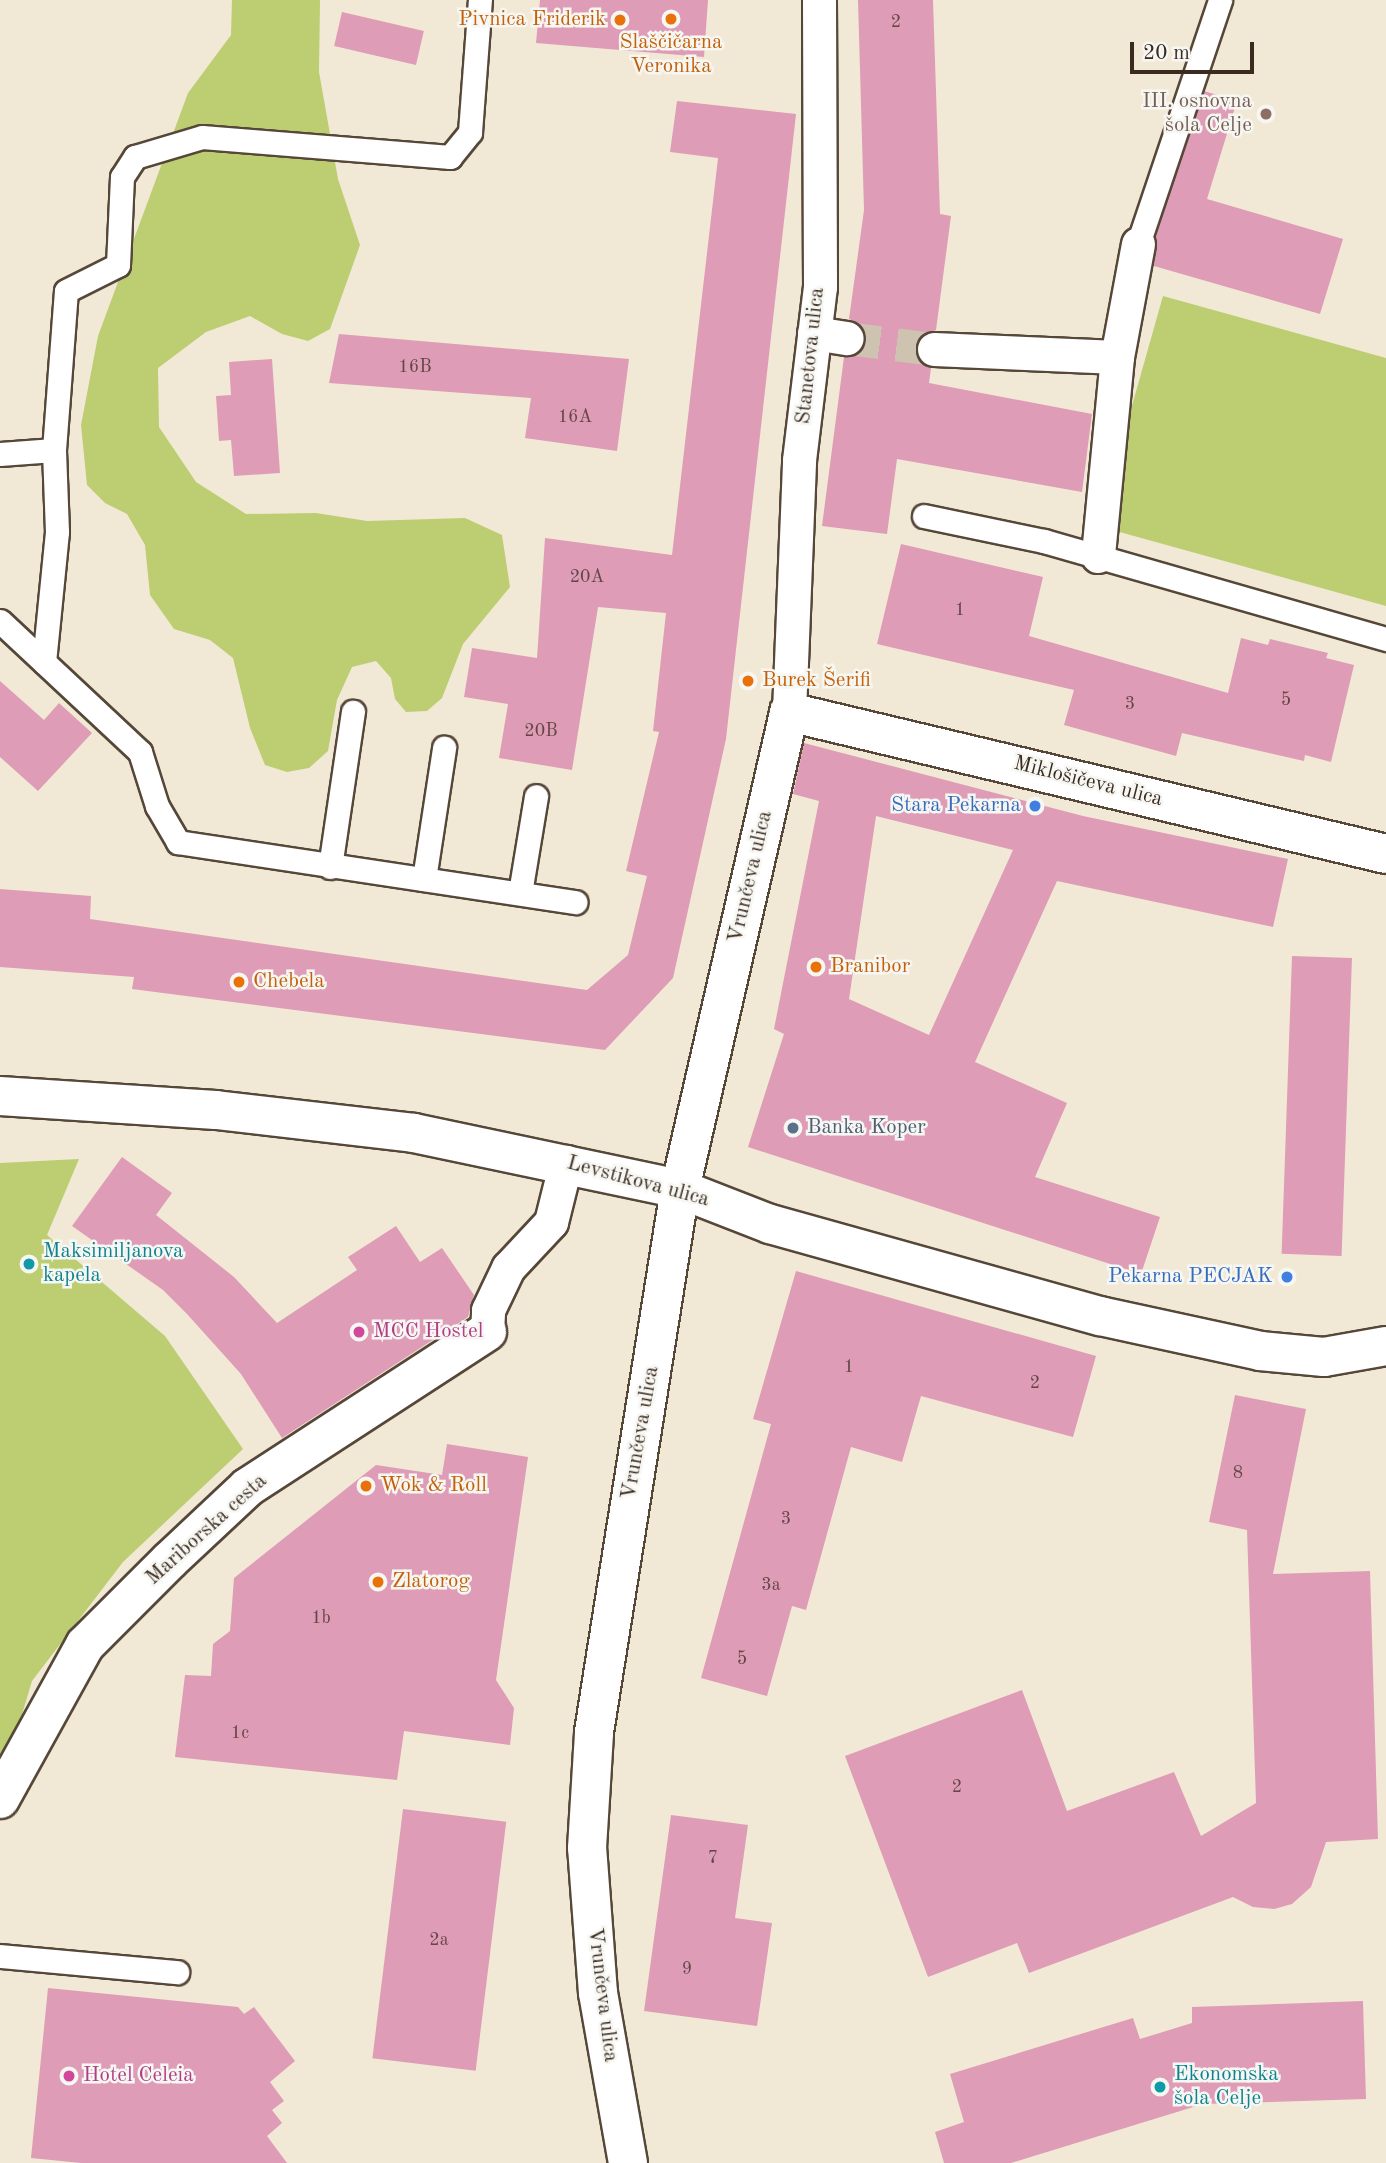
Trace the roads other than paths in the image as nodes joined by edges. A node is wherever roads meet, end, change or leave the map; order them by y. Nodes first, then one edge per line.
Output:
1 (480, 0) edge
2 (819, 0) edge
3 (1220, 0) edge
4 (1138, 244) joint
5 (814, 333) junction
6 (846, 338) tunnel mouth
7 (934, 349) tunnel mouth
8 (1117, 357) junction
9 (54, 450) junction
10 (0, 454) edge
11 (924, 516) dead end
12 (1098, 556) junction
13 (0, 621) edge
14 (1386, 639) edge
15 (44, 662) junction
16 (353, 712) dead end
17 (789, 712) junction
18 (444, 748) dead end
19 (536, 796) dead end
20 (1386, 855) edge
21 (330, 867) junction
22 (424, 879) junction
23 (520, 892) junction
24 (576, 902) dead end
25 (0, 1096) edge
26 (69, 1100) junction
27 (0, 1120) edge
28 (566, 1162) junction
29 (680, 1189) junction
30 (487, 1332) joint
31 (1386, 1346) edge
32 (0, 1799) edge
33 (0, 1956) edge
34 (177, 1972) dead end
35 (628, 2163) edge

1 - 9 lane
2 - 5 street, Stanetova ulica
3 - 4 lane
4 - 8 street
5 - 6 street
5 - 17 street, Stanetova ulica
7 - 8 street
8 - 12 street
9 - 10 lane
9 - 15 lane
11 - 12 lane
12 - 14 lane
13 - 15 lane
15 - 21 lane
16 - 21 lane
17 - 20 street, Miklošičeva ulica
17 - 29 street, Vrunčeva ulica
18 - 22 lane
19 - 23 lane
21 - 22 lane
22 - 23 lane
23 - 24 lane
25 - 26 street, Levstikova ulica
26 - 27 street
26 - 28 street, Levstikova ulica
28 - 29 street, Levstikova ulica
28 - 30 street
29 - 31 street, Levstikova ulica
29 - 35 street, Vrunčeva ulica
30 - 32 street, Mariborska cesta
33 - 34 lane

